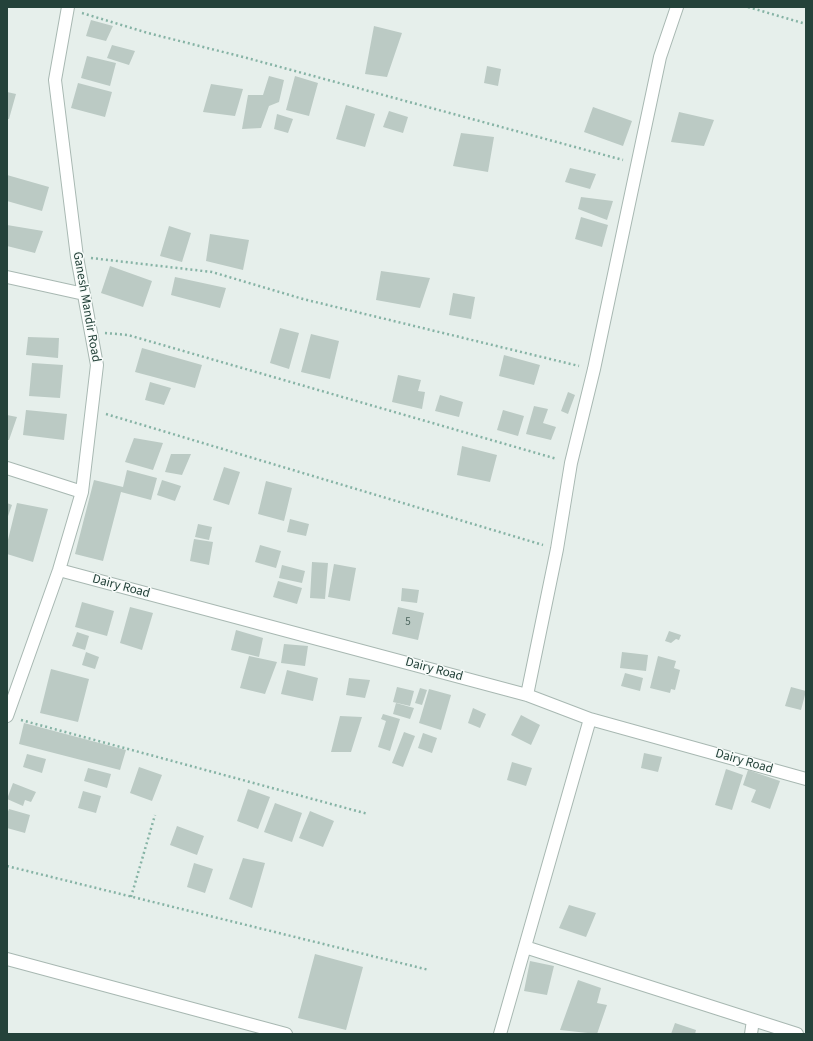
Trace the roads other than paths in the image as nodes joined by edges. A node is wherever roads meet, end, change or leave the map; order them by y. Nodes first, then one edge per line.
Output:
1 (677, 7) edge
2 (68, 8) edge
3 (7, 277) edge
4 (84, 294) junction
5 (7, 468) edge
6 (82, 492) junction
7 (59, 570) junction
8 (527, 695) junction
9 (11, 717) edge
10 (590, 719) junction
11 (806, 779) edge
12 (526, 947) junction
13 (7, 959) edge
14 (753, 1020) junction
15 (286, 1034) edge
16 (500, 1034) edge
17 (750, 1034) edge
18 (797, 1034) edge

1 - 8 street
2 - 4 street, Ganesh Mandir Road
3 - 4 street
4 - 6 street, Ganesh Mandir Road
5 - 6 street
6 - 7 street, Ganesh Mandir Road
7 - 8 street, Dairy Road
7 - 9 street, Ganesh Mandir Road
8 - 10 street, Dairy Road
10 - 11 street, Dairy Road
10 - 12 street
12 - 14 street
12 - 16 street
13 - 15 street
14 - 17 street
14 - 18 street

